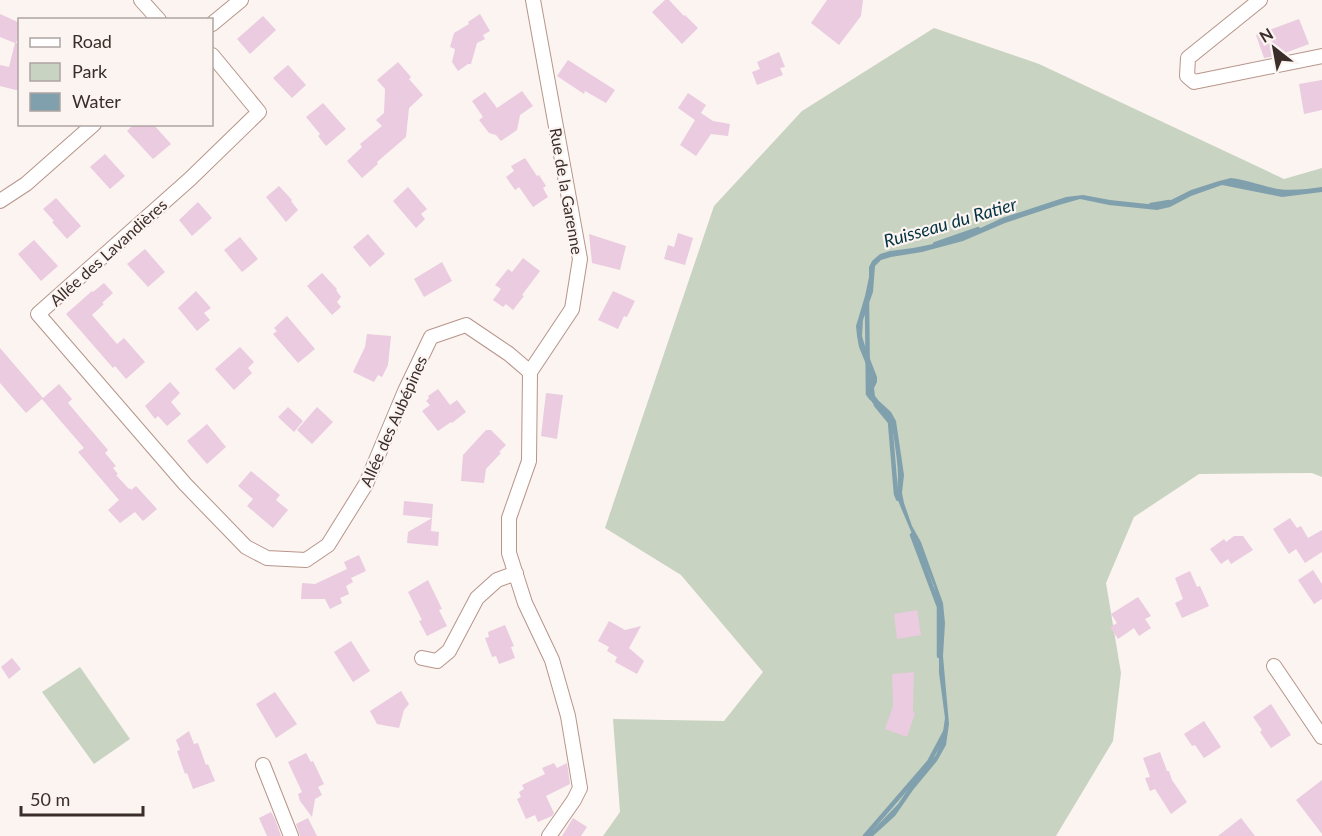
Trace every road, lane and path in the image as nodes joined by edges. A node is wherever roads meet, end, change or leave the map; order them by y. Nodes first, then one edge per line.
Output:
1 (141, 0) edge
2 (241, 0) edge
3 (533, 0) edge
4 (1260, 0) edge
5 (157, 18) edge
6 (213, 23) edge
7 (213, 56) edge
8 (1322, 56) edge
9 (92, 126) edge
10 (0, 201) edge
11 (530, 372) junction
12 (185, 484) joint
13 (516, 573) junction
14 (422, 658) dead end
15 (1274, 666) dead end
16 (1322, 737) edge
17 (263, 765) dead end
18 (291, 836) edge
19 (549, 836) edge

1 - 5 street
2 - 6 street
3 - 11 street, Rue de la Garenne
4 - 8 street
7 - 12 street, Allée des Lavandières
9 - 10 street
11 - 12 street, Allée des Aubépines
11 - 13 street
13 - 14 street
13 - 19 street
15 - 16 street
17 - 18 street

